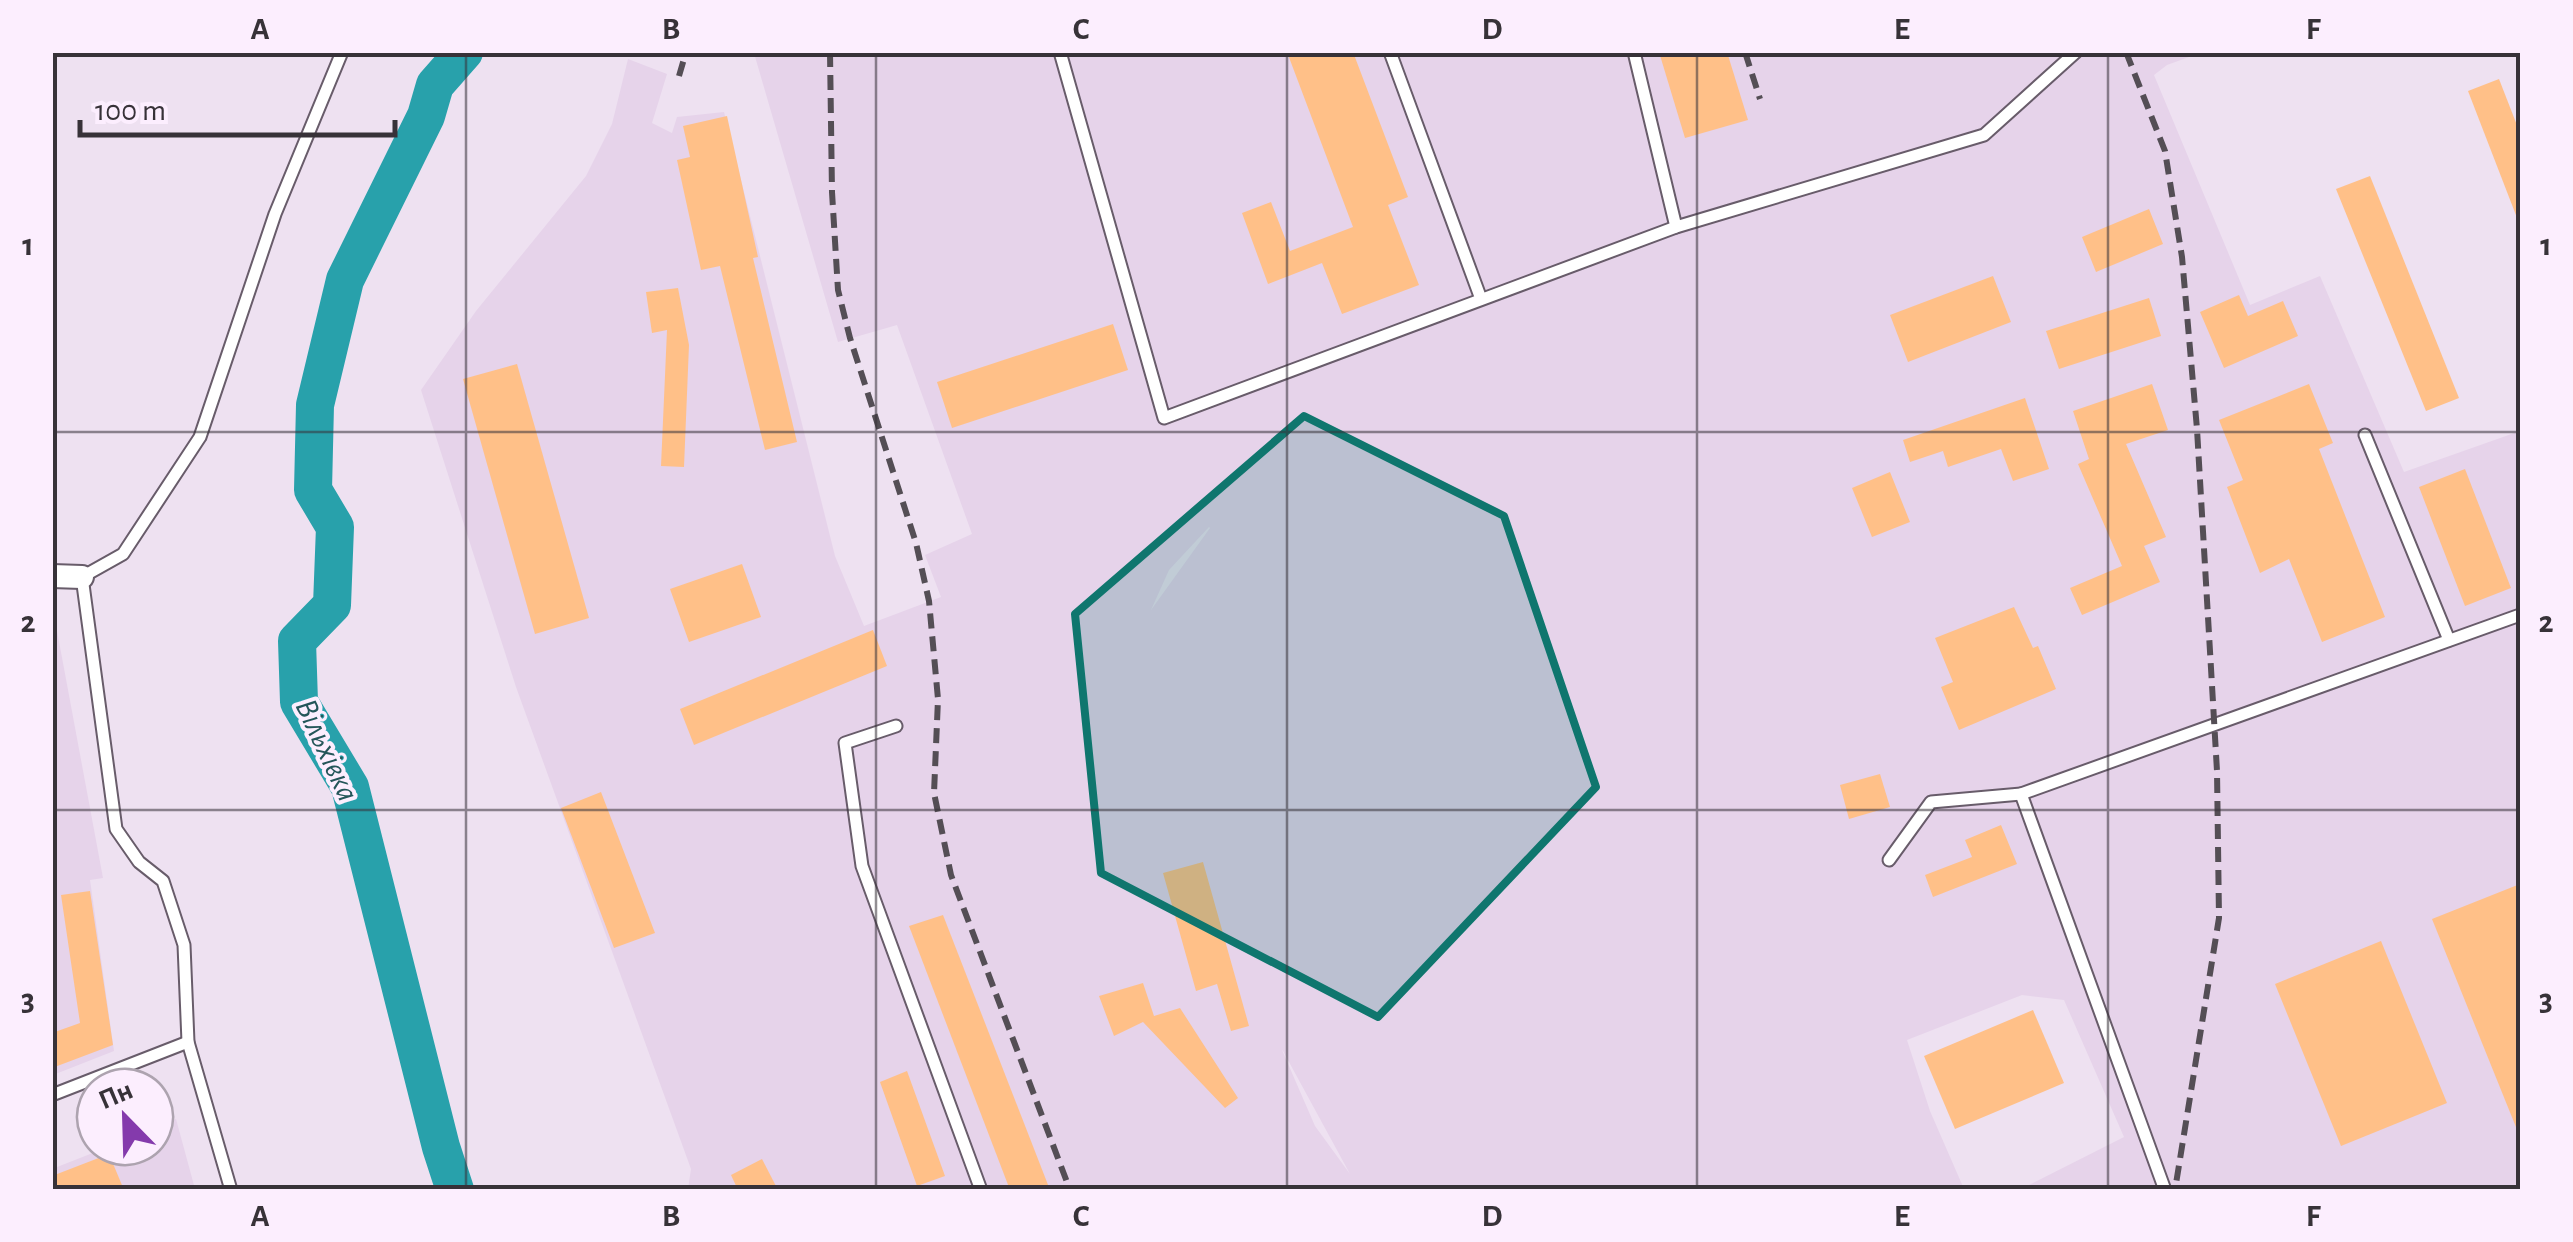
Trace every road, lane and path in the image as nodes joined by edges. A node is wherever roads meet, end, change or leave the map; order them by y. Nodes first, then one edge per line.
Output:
1 (342, 52) edge
2 (1060, 52) edge
3 (1390, 52) edge
4 (1634, 52) edge
5 (2076, 52) edge
6 (1676, 226) junction
7 (1482, 299) junction
8 (2365, 435) dead end
9 (52, 576) edge
10 (82, 577) junction
11 (2520, 615) edge
12 (2449, 640) junction
13 (896, 726) dead end
14 (2021, 794) junction
15 (1889, 860) dead end
16 (188, 1042) junction
17 (52, 1095) edge
18 (230, 1190) edge
19 (981, 1190) edge
20 (2165, 1190) edge

1 - 10 lane
2 - 7 lane
3 - 7 lane
4 - 6 lane
5 - 6 lane
6 - 7 lane
8 - 12 lane
9 - 10 street
10 - 16 lane
11 - 12 lane
12 - 14 lane
13 - 19 lane
14 - 15 lane
14 - 20 lane
16 - 17 lane
16 - 18 lane

